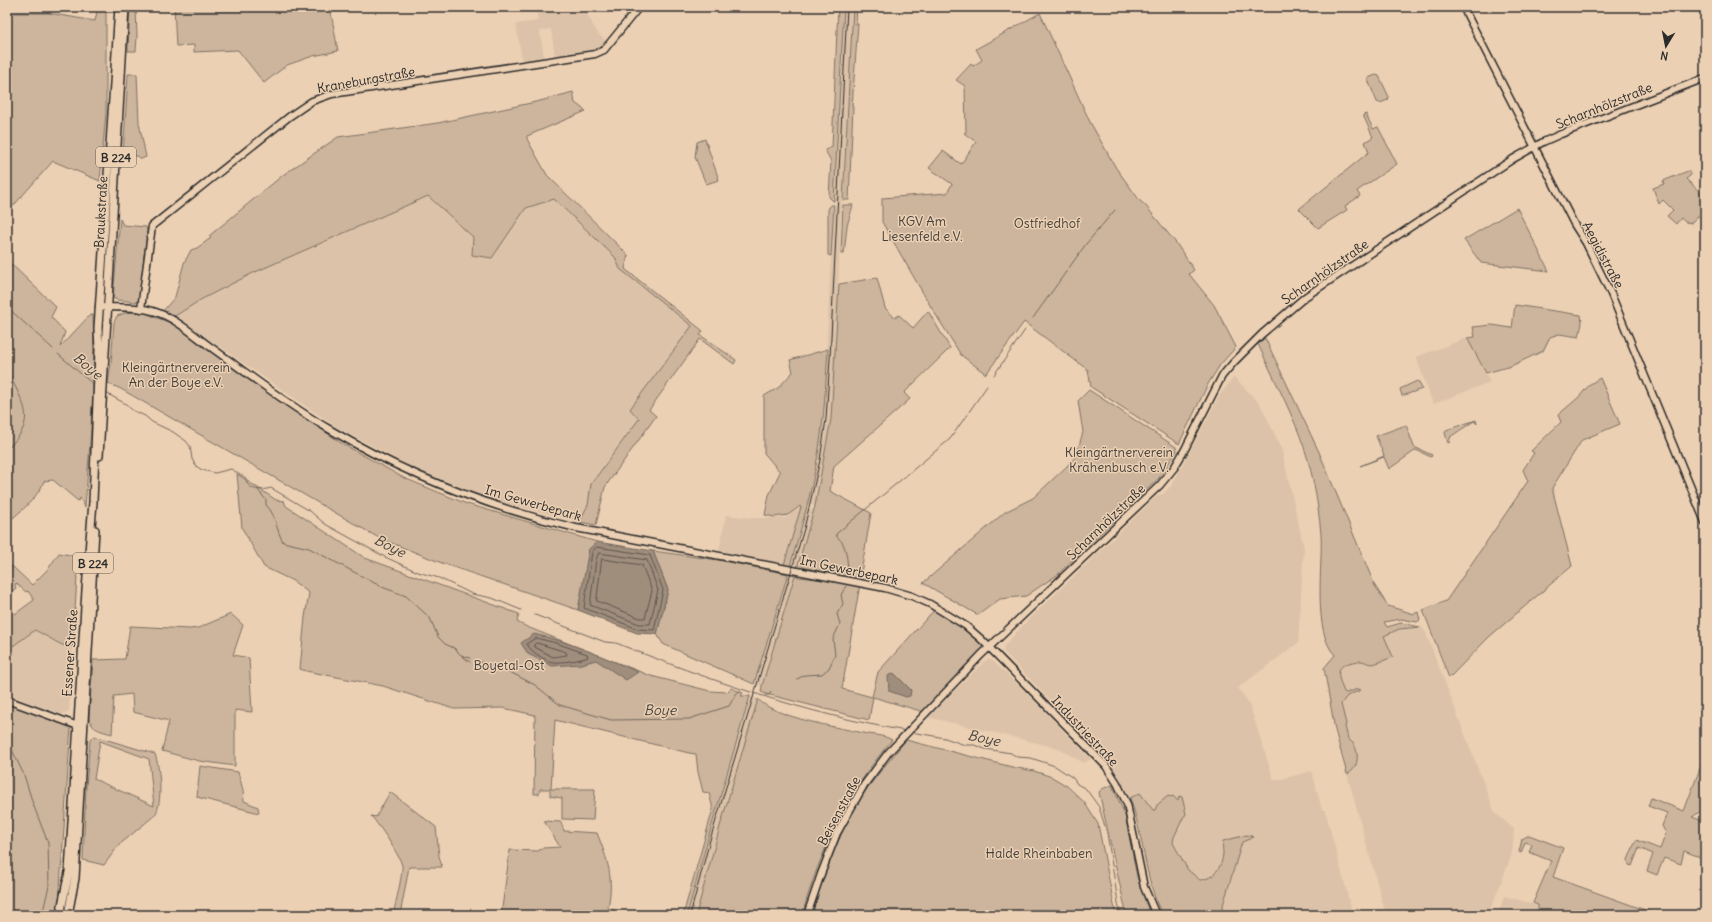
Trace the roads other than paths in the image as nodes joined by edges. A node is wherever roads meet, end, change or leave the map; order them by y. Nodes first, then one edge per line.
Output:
1 (119, 7) edge
2 (125, 7) edge
3 (639, 7) edge
4 (1463, 7) edge
5 (1705, 78) edge
6 (1534, 147) junction
7 (99, 307) junction
8 (108, 307) junction
9 (141, 309) junction
10 (101, 381) junction
11 (100, 395) joint
12 (1705, 522) edge
13 (989, 648) junction
14 (7, 700) edge
15 (81, 727) junction
16 (908, 731) joint
17 (60, 915) edge
18 (68, 915) edge
19 (808, 915) edge
20 (1156, 915) edge

1 - 7 main road, Braukstraße / B 224
2 - 8 main road, Braukstraße / B 224
3 - 9 street, Kraneburgstraße
4 - 6 street, Aegidistraße
5 - 6 street, Scharnhölzstraße
6 - 12 street, Aegidistraße
6 - 13 street, Scharnhölzstraße
7 - 8 street, Im Gewerbepark
7 - 10 main road, Braukstraße / B 224
8 - 9 street, Im Gewerbepark
8 - 10 main road, Braukstraße / B 224
9 - 13 street, Im Gewerbepark
10 - 11 main road, Braukstraße / B 224
11 - 15 main road, Essener Straße / B 224
13 - 16 street, Scharnhölzstraße
13 - 20 street, Industriestraße
14 - 15 street
15 - 17 main road, Essener Straße / B 224
15 - 18 main road, Essener Straße / B 224
16 - 19 street, Beisenstraße

